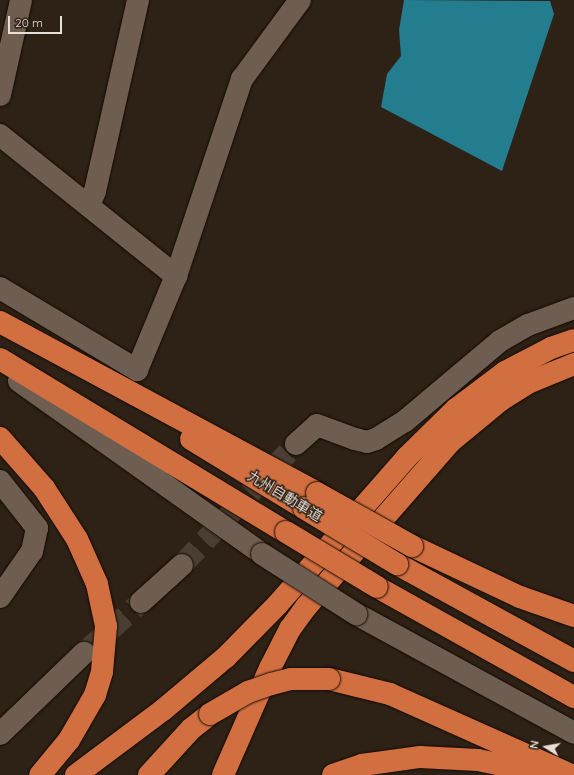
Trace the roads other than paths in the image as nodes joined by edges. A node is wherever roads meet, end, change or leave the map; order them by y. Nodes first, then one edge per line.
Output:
1 (21, 0) edge
2 (138, 0) edge
3 (300, 0) edge
4 (0, 95) edge
5 (0, 135) edge
6 (89, 206) junction
7 (176, 276) junction
8 (0, 288) edge
9 (574, 308) edge
10 (0, 322) edge
11 (574, 340) edge
12 (0, 359) edge
13 (574, 364) edge
14 (0, 367) edge
15 (0, 438) edge
16 (296, 444) tunnel mouth
17 (0, 481) edge
18 (310, 500) junction
19 (182, 565) tunnel mouth
20 (0, 597) edge
21 (141, 602) tunnel mouth
22 (552, 609) junction
23 (574, 616) edge
24 (574, 621) edge
25 (84, 653) tunnel mouth
26 (574, 661) edge
27 (574, 697) edge
28 (246, 719) junction
29 (574, 733) edge
30 (0, 734) edge
31 (40, 775) edge
32 (76, 775) edge
33 (149, 775) edge
34 (212, 775) edge
35 (223, 775) edge
36 (333, 775) edge
37 (551, 775) edge
38 (571, 775) edge

1 - 4 street
2 - 6 street
3 - 7 street
5 - 6 street
6 - 7 street
7 - 8 street
9 - 16 street
10 - 18 highway, 九州自動車道
11 - 32 highway
12 - 27 highway, bridge
13 - 28 highway
14 - 29 street, bridge
15 - 31 highway
17 - 20 street
18 - 22 highway, bridge
18 - 26 highway, 九州自動車道, bridge
19 - 21 street
22 - 23 highway
22 - 24 street
25 - 30 street
28 - 34 highway
28 - 35 highway
33 - 38 highway, bridge
36 - 37 highway

